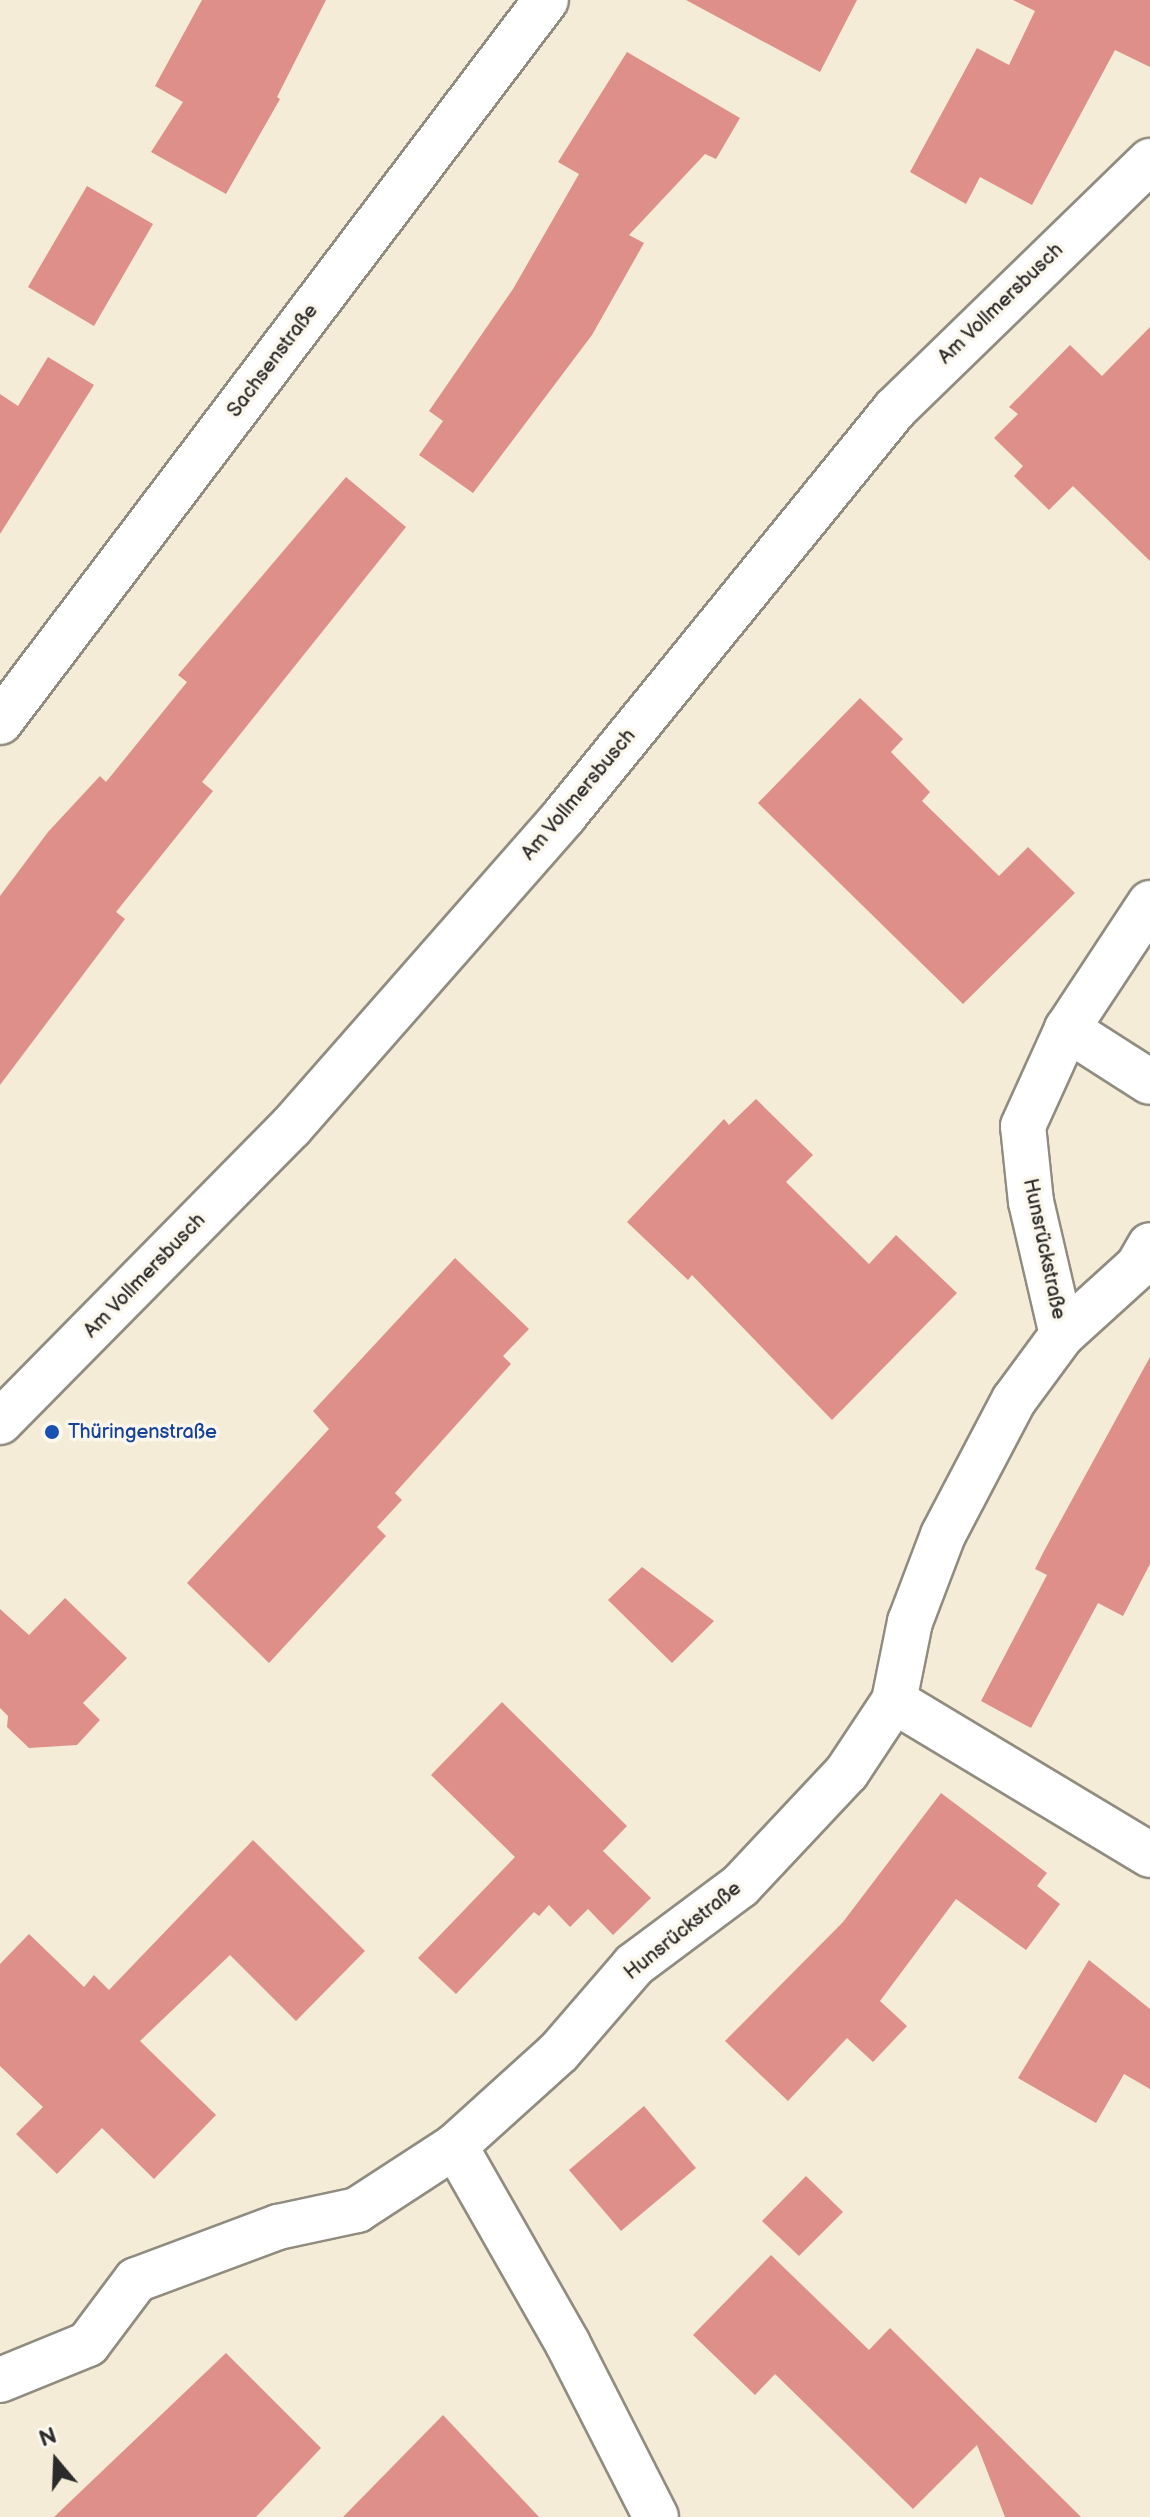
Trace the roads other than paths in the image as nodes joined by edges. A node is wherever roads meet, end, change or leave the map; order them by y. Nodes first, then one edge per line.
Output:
1 (546, 0) edge
2 (1150, 161) edge
3 (0, 722) edge
4 (1150, 903) edge
5 (1067, 1029) junction
6 (1150, 1082) edge
7 (1150, 1245) edge
8 (1062, 1335) junction
9 (0, 1422) edge
10 (894, 1701) junction
11 (1150, 1855) edge
12 (455, 2146) junction
13 (0, 2380) edge
14 (656, 2517) edge

1 - 3 street, Sachsenstraße
2 - 9 street, Am Vollmersbusch
4 - 5 street, Hunsrückstraße
5 - 6 street
5 - 8 street, Hunsrückstraße
7 - 8 street, Hunsrückstraße
8 - 10 street, Hunsrückstraße
10 - 11 street
10 - 12 street, Hunsrückstraße
12 - 13 street, Hunsrückstraße
12 - 14 street

